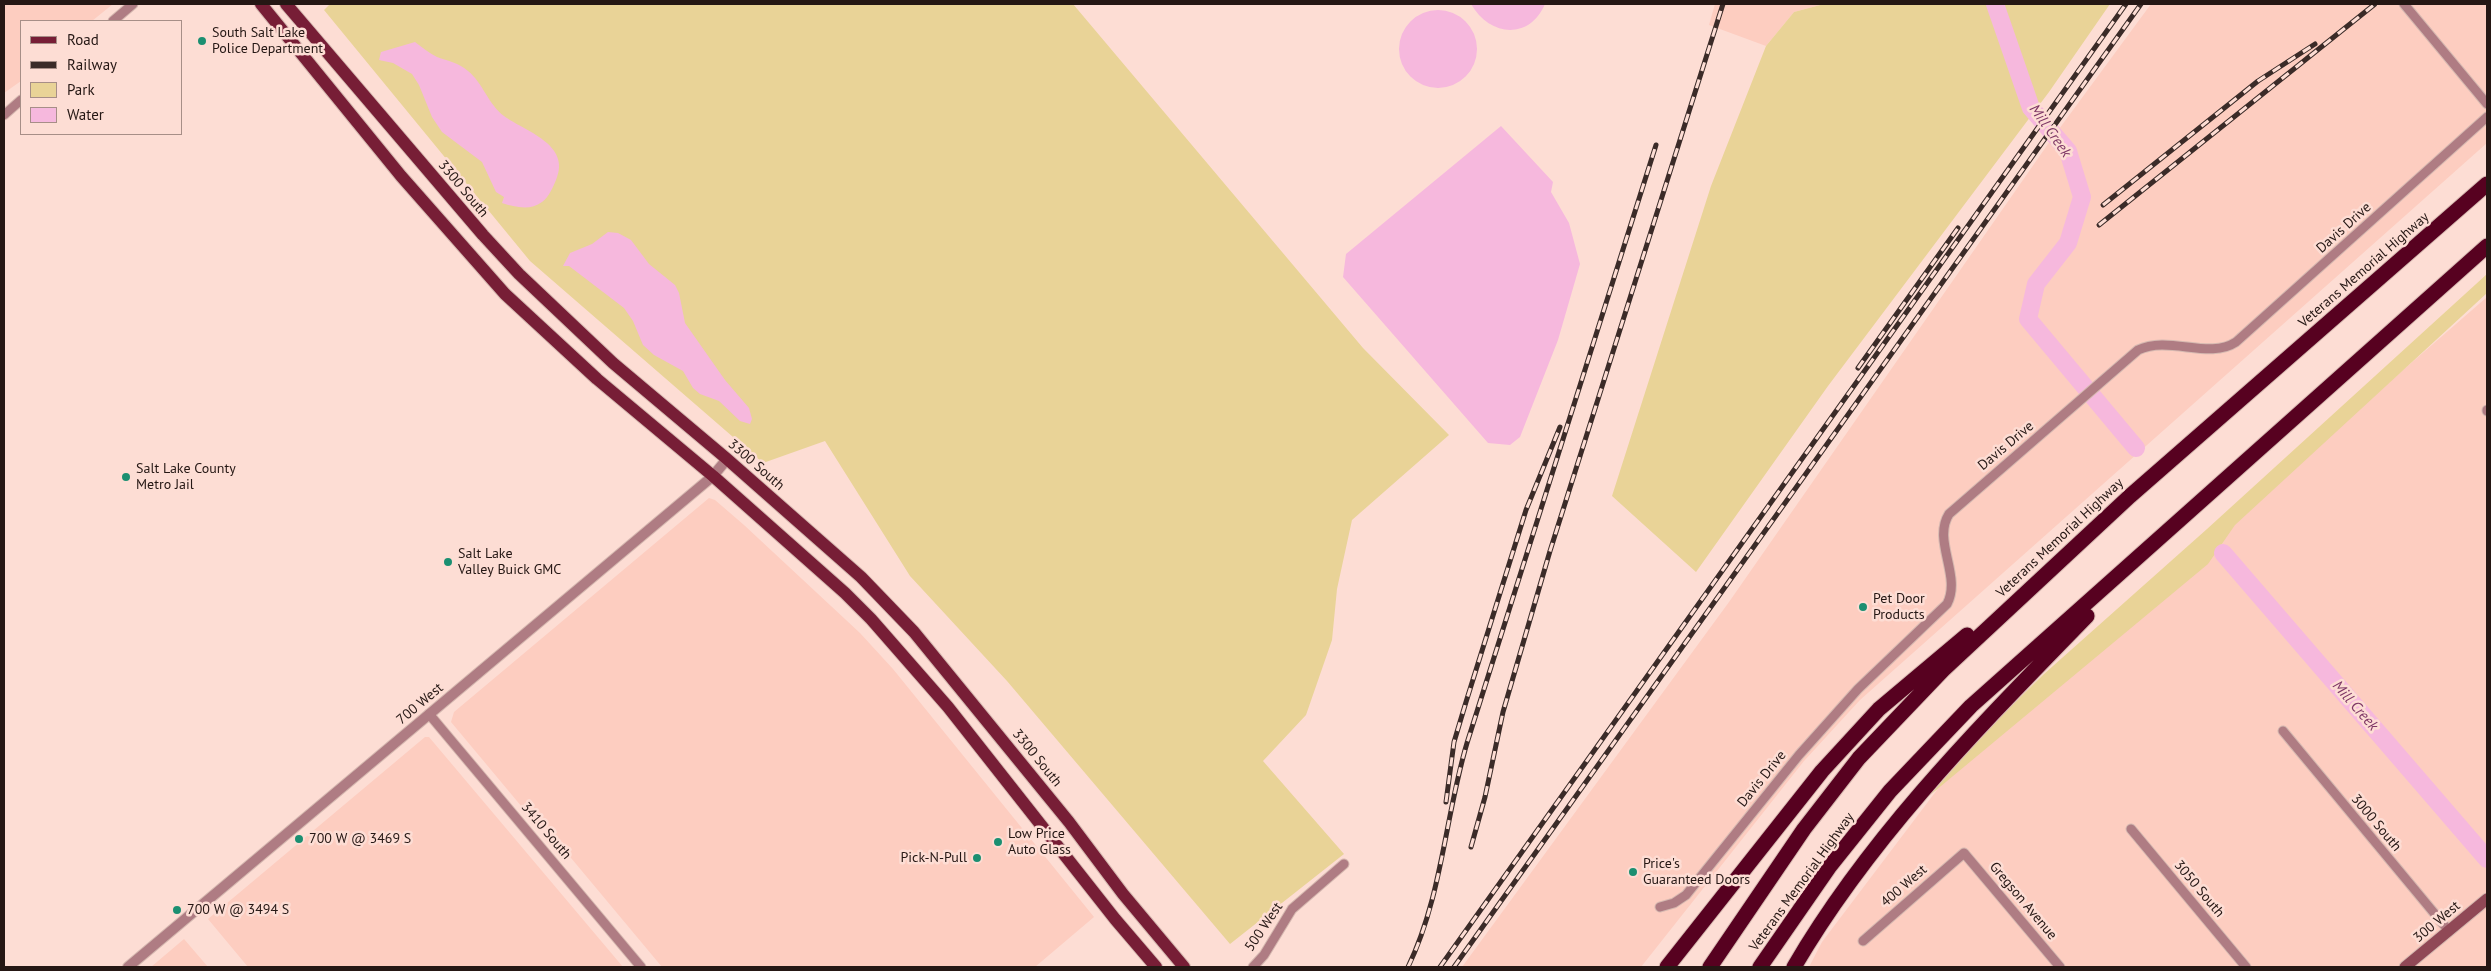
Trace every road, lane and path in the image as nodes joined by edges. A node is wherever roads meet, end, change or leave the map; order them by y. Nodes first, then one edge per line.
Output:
1 (133, 4) edge
2 (261, 4) edge
3 (286, 4) edge
4 (2404, 4) edge
5 (114, 20) edge
6 (20, 101) edge
7 (2487, 104) edge
8 (4, 115) edge
9 (2487, 117) edge
10 (2487, 184) edge
11 (2487, 246) edge
12 (727, 459) junction
13 (713, 476) junction
14 (2130, 496) junction
15 (2167, 534) junction
16 (429, 714) junction
17 (2284, 730) dead end
18 (2131, 829) dead end
19 (1964, 853) joint
20 (1344, 864) dead end
21 (2487, 899) edge
22 (1660, 907) dead end
23 (2449, 931) junction
24 (1863, 941) dead end
25 (128, 967) edge
26 (641, 967) edge
27 (1156, 967) edge
28 (1184, 967) edge
29 (1253, 967) edge
30 (1667, 967) edge
31 (1710, 967) edge
32 (1760, 967) edge
33 (1794, 967) edge
34 (2060, 967) edge
35 (2246, 967) edge
36 (2405, 967) edge

1 - 5 street
2 - 13 main road
3 - 12 main road, 3300 South
4 - 7 street
6 - 8 street
9 - 22 street, Davis Drive
10 - 14 highway, Veterans Memorial Highway
11 - 15 highway, Veterans Memorial Highway
12 - 13 street, 700 West
12 - 28 main road, 3300 South
13 - 16 street, 700 West
13 - 27 main road
14 - 30 highway
14 - 31 highway, Veterans Memorial Highway
15 - 32 highway, Veterans Memorial Highway
15 - 33 highway
16 - 25 street, 700 West
16 - 26 street, 3410 South
17 - 23 street, 3000 South
18 - 35 street, 3050 South
19 - 24 street, 400 West
19 - 34 street, Gregson Avenue
20 - 29 street, 500 West
21 - 23 main road, 300 West
23 - 36 main road, 300 West

